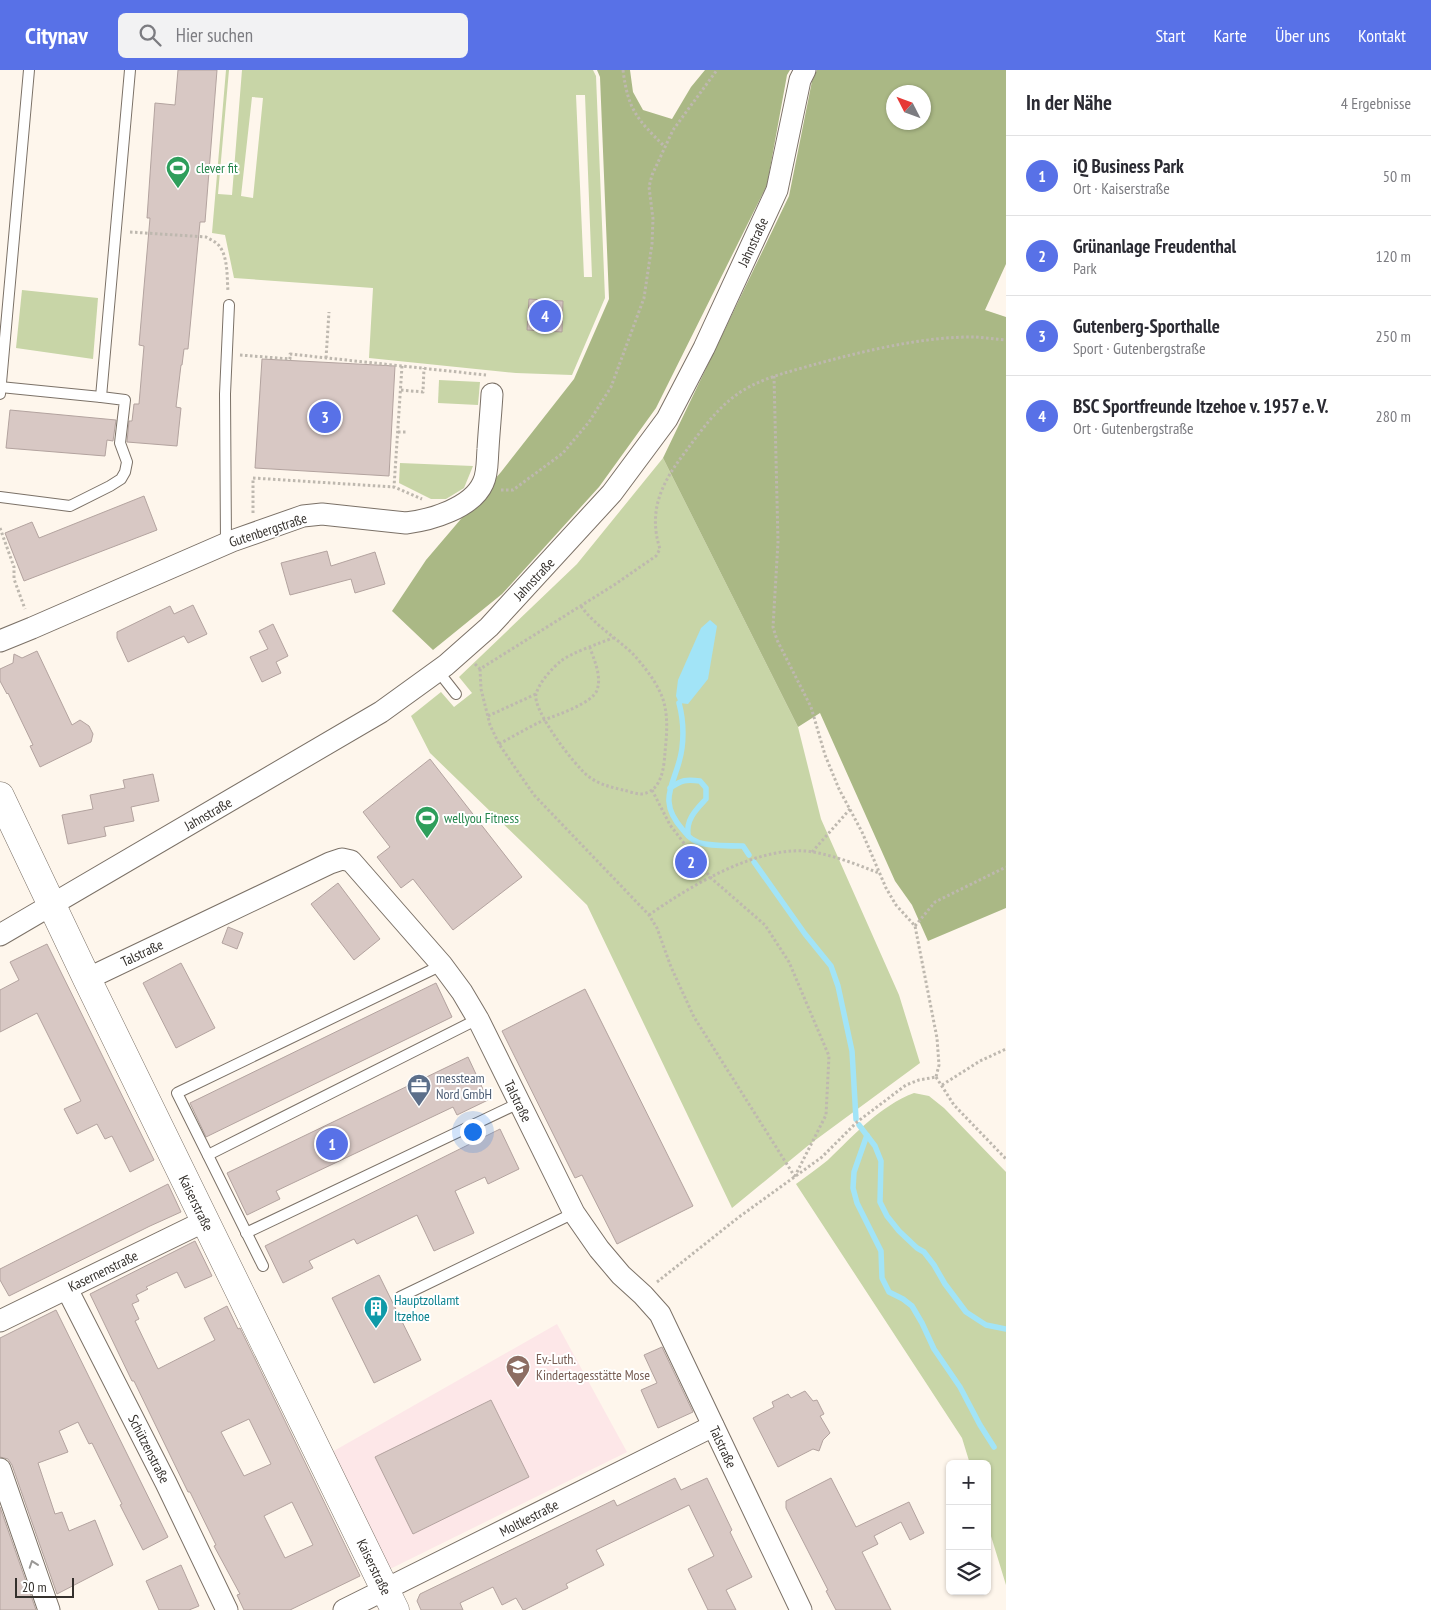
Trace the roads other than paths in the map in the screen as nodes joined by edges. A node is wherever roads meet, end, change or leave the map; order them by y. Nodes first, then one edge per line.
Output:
1 (30, 70) edge
2 (130, 70) edge
3 (805, 70) edge
4 (229, 305) road end
5 (0, 389) edge
6 (492, 394) road end
7 (101, 397) junction
8 (0, 497) edge
9 (226, 544) junction
10 (0, 640) edge
11 (438, 671) junction
12 (456, 694) dead end
13 (0, 796) edge
14 (52, 905) junction
15 (0, 935) edge
16 (442, 965) junction
17 (87, 979) junction
18 (478, 1019) junction
19 (519, 1103) junction
20 (208, 1155) junction
21 (574, 1213) junction
22 (205, 1221) junction
23 (246, 1234) junction
24 (263, 1266) dead end
25 (67, 1289) junction
26 (400, 1297) dead end
27 (0, 1320) edge
28 (714, 1426) junction
29 (0, 1469) edge
30 (390, 1600) edge
31 (49, 1610) edge
32 (228, 1610) edge
33 (344, 1610) edge
34 (801, 1610) edge

1 - 5 lane
2 - 7 lane
3 - 11 street, Jahnstraße
4 - 9 lane
5 - 7 lane
6 - 9 street, Gutenbergstraße
7 - 8 lane
9 - 10 street, Gutenbergstraße
11 - 12 lane
11 - 14 street, Jahnstraße
13 - 14 main road, Kaiserstraße
14 - 15 street, Jahnstraße
14 - 17 main road, Kaiserstraße
16 - 17 street, Talstraße
16 - 18 street, Talstraße
16 - 20 lane
17 - 22 main road, Kaiserstraße
18 - 19 street, Talstraße
18 - 20 lane
19 - 21 street, Talstraße
19 - 23 lane
20 - 23 lane
21 - 26 lane
21 - 28 street, Talstraße
22 - 25 street, Kasernenstraße
22 - 30 main road, Kaiserstraße
23 - 24 lane
25 - 27 street, Kasernenstraße
25 - 32 street, Schützenstraße
28 - 30 street, Moltkestraße
28 - 34 street, Talstraße
31 -> 29 street
30 - 33 street, Moltkestraße

